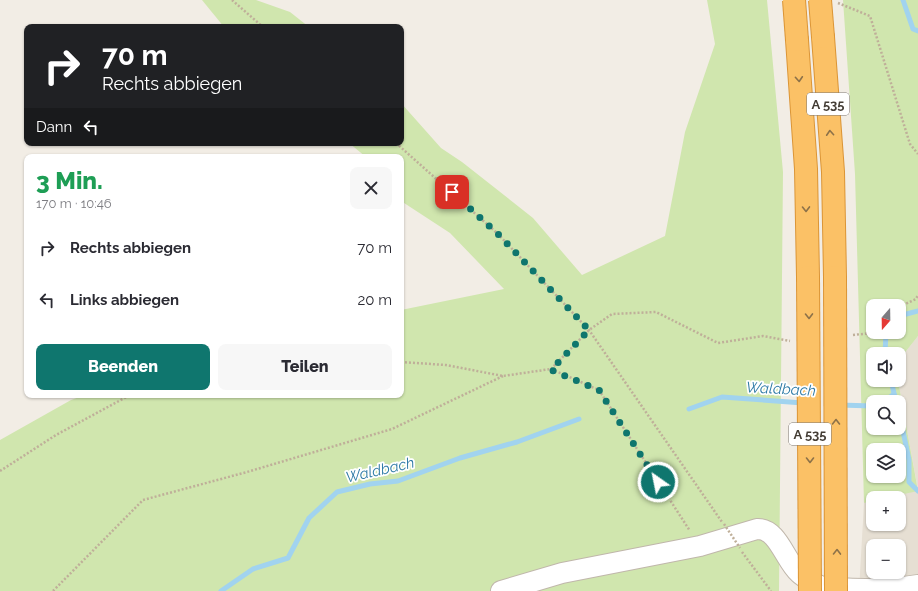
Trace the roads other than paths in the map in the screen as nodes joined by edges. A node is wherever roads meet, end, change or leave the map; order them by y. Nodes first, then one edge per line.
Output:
1 (794, 0) edge
2 (820, 0) edge
3 (918, 585) edge
4 (502, 591) edge
5 (810, 591) edge
6 (836, 591) edge

1 -> 5 highway, A 535, bridge
6 -> 2 highway, A 535, bridge
3 - 4 street

